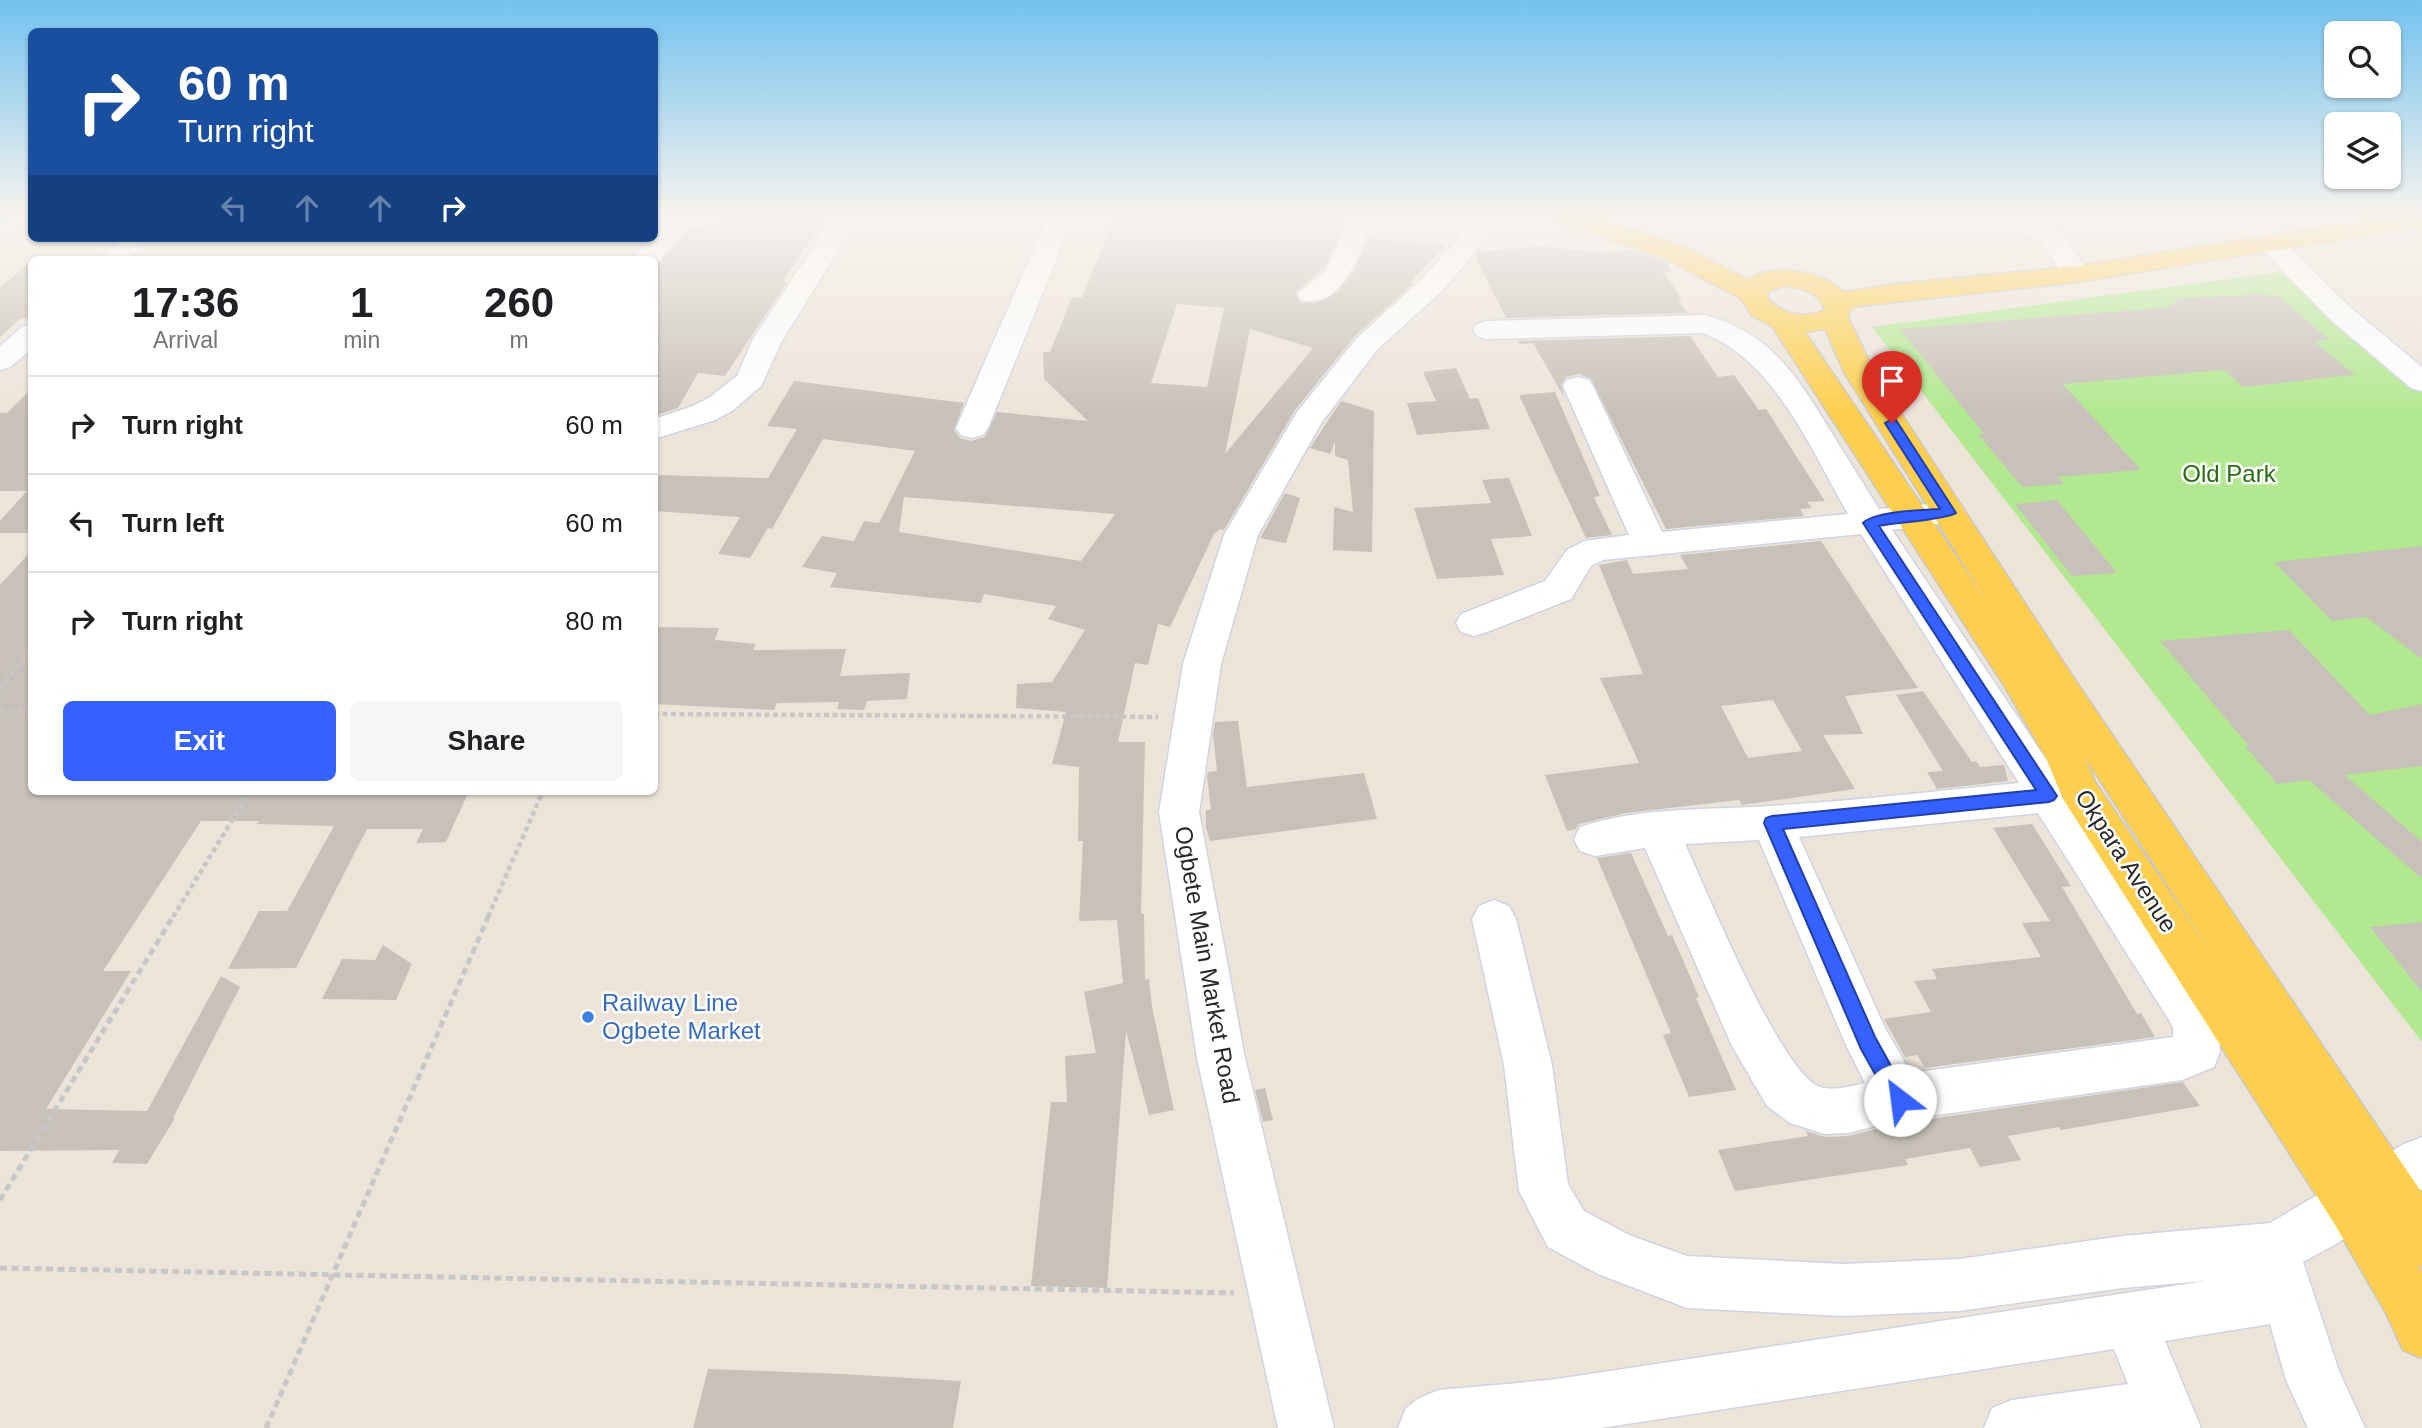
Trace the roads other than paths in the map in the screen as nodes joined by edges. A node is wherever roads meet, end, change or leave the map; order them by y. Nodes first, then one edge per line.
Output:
1 (805, 281) edge
2 (1034, 281) edge
3 (1329, 281) edge
4 (1436, 281) edge
5 (1729, 281) edge
6 (1786, 281) edge
7 (1799, 281) edge
8 (1802, 281) edge
9 (2010, 281) edge
10 (2308, 281) edge
11 (1896, 292) junction
12 (1752, 293) junction
13 (1311, 294) dead end
14 (1836, 309) junction
15 (1783, 321) junction
16 (1487, 330) dead end
17 (28, 336) edge
18 (0, 361) edge
19 (2422, 382) edge
20 (1578, 386) dead end
21 (658, 428) edge
22 (972, 428) dead end
23 (1931, 514) junction
24 (1870, 523) junction
25 (1651, 545) junction
26 (1475, 623) dead end
27 (2063, 792) junction
28 (1772, 823) junction
29 (1657, 830) junction
30 (1595, 839) dead end
31 (1494, 919) dead end
32 (1900, 1100) junction
33 (2387, 1183) edge
34 (2422, 1241) edge
35 (2281, 1272) junction
36 (2129, 1319) junction
37 (2422, 1331) edge
38 (2168, 1417) edge
39 (1552, 1418) edge
40 (1306, 1428) edge
41 (1426, 1428) edge
42 (2012, 1428) edge
43 (2337, 1428) edge

1 - 21 street
2 - 22 street
3 - 13 street
4 - 40 street, Ogbete Main Market Road
5 - 12 main road
6 - 12 main road
7 - 14 main road
8 - 11 main road
9 - 11 main road
10 - 19 street
11 - 14 main road
12 - 15 main road
14 - 15 main road
14 - 23 main road, Okpara Avenue
15 - 23 main road, Okpara Avenue
16 - 24 street
17 - 18 street
20 - 25 street
23 - 24 street
23 - 27 main road, Okpara Avenue
23 - 33 main road, Okpara Avenue
24 - 25 street
24 - 27 street
25 - 26 street
27 - 28 street
27 - 32 street
27 - 33 main road, Okpara Avenue
28 - 29 street
28 - 32 street
29 - 30 street
29 - 32 street
31 - 35 street
33 - 34 main road, Okpara Avenue
33 - 35 street
33 - 37 main road, Okpara Avenue
35 - 36 street
35 - 43 street
36 - 38 street
36 - 39 street
38 - 42 street
39 - 41 street

